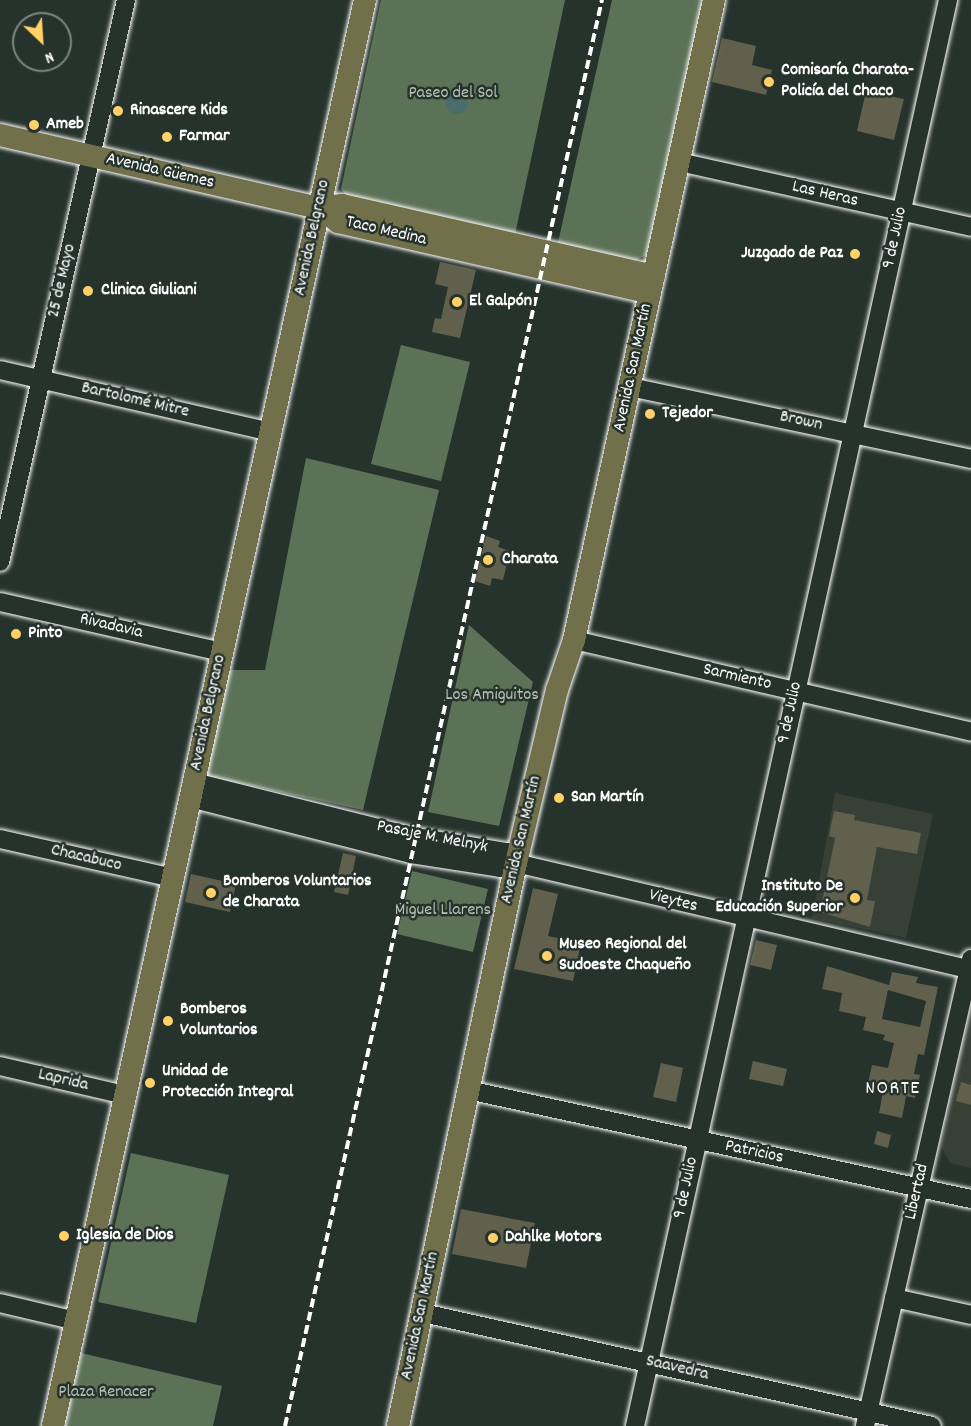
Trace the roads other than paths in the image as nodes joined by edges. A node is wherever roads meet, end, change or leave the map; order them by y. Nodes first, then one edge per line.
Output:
1 (126, 0) edge
2 (365, 0) edge
3 (714, 0) edge
4 (948, 0) edge
5 (0, 135) edge
6 (91, 157) junction
7 (679, 162) junction
8 (320, 208) junction
9 (901, 213) junction
10 (971, 227) edge
11 (652, 284) junction
12 (0, 370) edge
13 (41, 380) junction
14 (630, 387) junction
15 (271, 432) junction
16 (853, 433) junction
17 (971, 459) edge
18 (0, 562) edge
19 (0, 602) edge
20 (574, 640) junction
21 (222, 652) junction
22 (796, 692) junction
23 (971, 732) edge
24 (192, 790) junction
25 (0, 839) edge
26 (516, 863) junction
27 (173, 878) junction
28 (746, 920) junction
29 (970, 966) edge
30 (0, 1066) edge
31 (468, 1089) junction
32 (125, 1095) junction
33 (697, 1141) junction
34 (919, 1188) junction
35 (971, 1199) edge
36 (894, 1298) junction
37 (0, 1304) edge
38 (423, 1313) junction
39 (971, 1315) edge
40 (76, 1321) junction
41 (649, 1363) junction
42 (867, 1419) edge
43 (53, 1426) edge
44 (398, 1426) edge
45 (635, 1426) edge
46 (932, 1426) edge

1 - 6 street, 25 de Mayo
2 - 8 main road, Avenida Belgrano
3 - 7 main road, Avenida San Martín
4 - 9 street, 9 de Julio
5 - 6 main road, Avenida Güemes
6 - 8 main road, Avenida Güemes
6 - 13 street, 25 de Mayo
7 - 9 street, Las Heras
7 - 11 main road, Avenida San Martín
8 - 11 main road, Taco Medina
8 - 15 main road, Avenida Belgrano
9 - 10 street, Las Heras
9 - 16 street, 9 de Julio
11 - 14 main road, Avenida San Martín
12 - 13 street, Bartolomé Mitre
13 - 15 street, Bartolomé Mitre
13 - 18 street, 25 de Mayo
14 - 16 street, Brown
14 - 20 main road, Avenida San Martín
15 - 21 main road, Avenida Belgrano
16 - 17 street, Brown
16 - 22 street, 9 de Julio
19 - 21 street, Rivadavia
20 - 22 street, Sarmiento
20 - 26 main road, Avenida San Martín
21 - 24 main road, Avenida Belgrano
22 - 23 street, Sarmiento
22 - 28 street, 9 de Julio
24 - 26 street, Pasaje M. Melnyk
24 - 27 main road, Avenida Belgrano
25 - 27 street, Chacabuco
26 - 28 street, Vieytes
26 - 31 main road, Avenida San Martín
27 - 32 main road, Avenida Belgrano
28 - 29 street, Vieytes
28 - 33 street, 9 de Julio
29 - 34 street, Libertad
30 - 32 street, Laprida
31 - 33 street, Patricios
31 - 38 main road, Avenida San Martín
32 - 40 main road, Avenida Belgrano
33 - 34 street, Patricios
33 - 41 street, 9 de Julio
34 - 35 street, Patricios
34 - 36 street, Libertad
36 - 39 street
36 - 42 street, Libertad
37 - 40 street
38 - 41 street, Saavedra
38 - 44 main road, Avenida San Martín
40 - 43 main road, Avenida Belgrano
41 - 42 street, Saavedra
41 - 45 street, 9 de Julio
42 - 46 street, Saavedra

